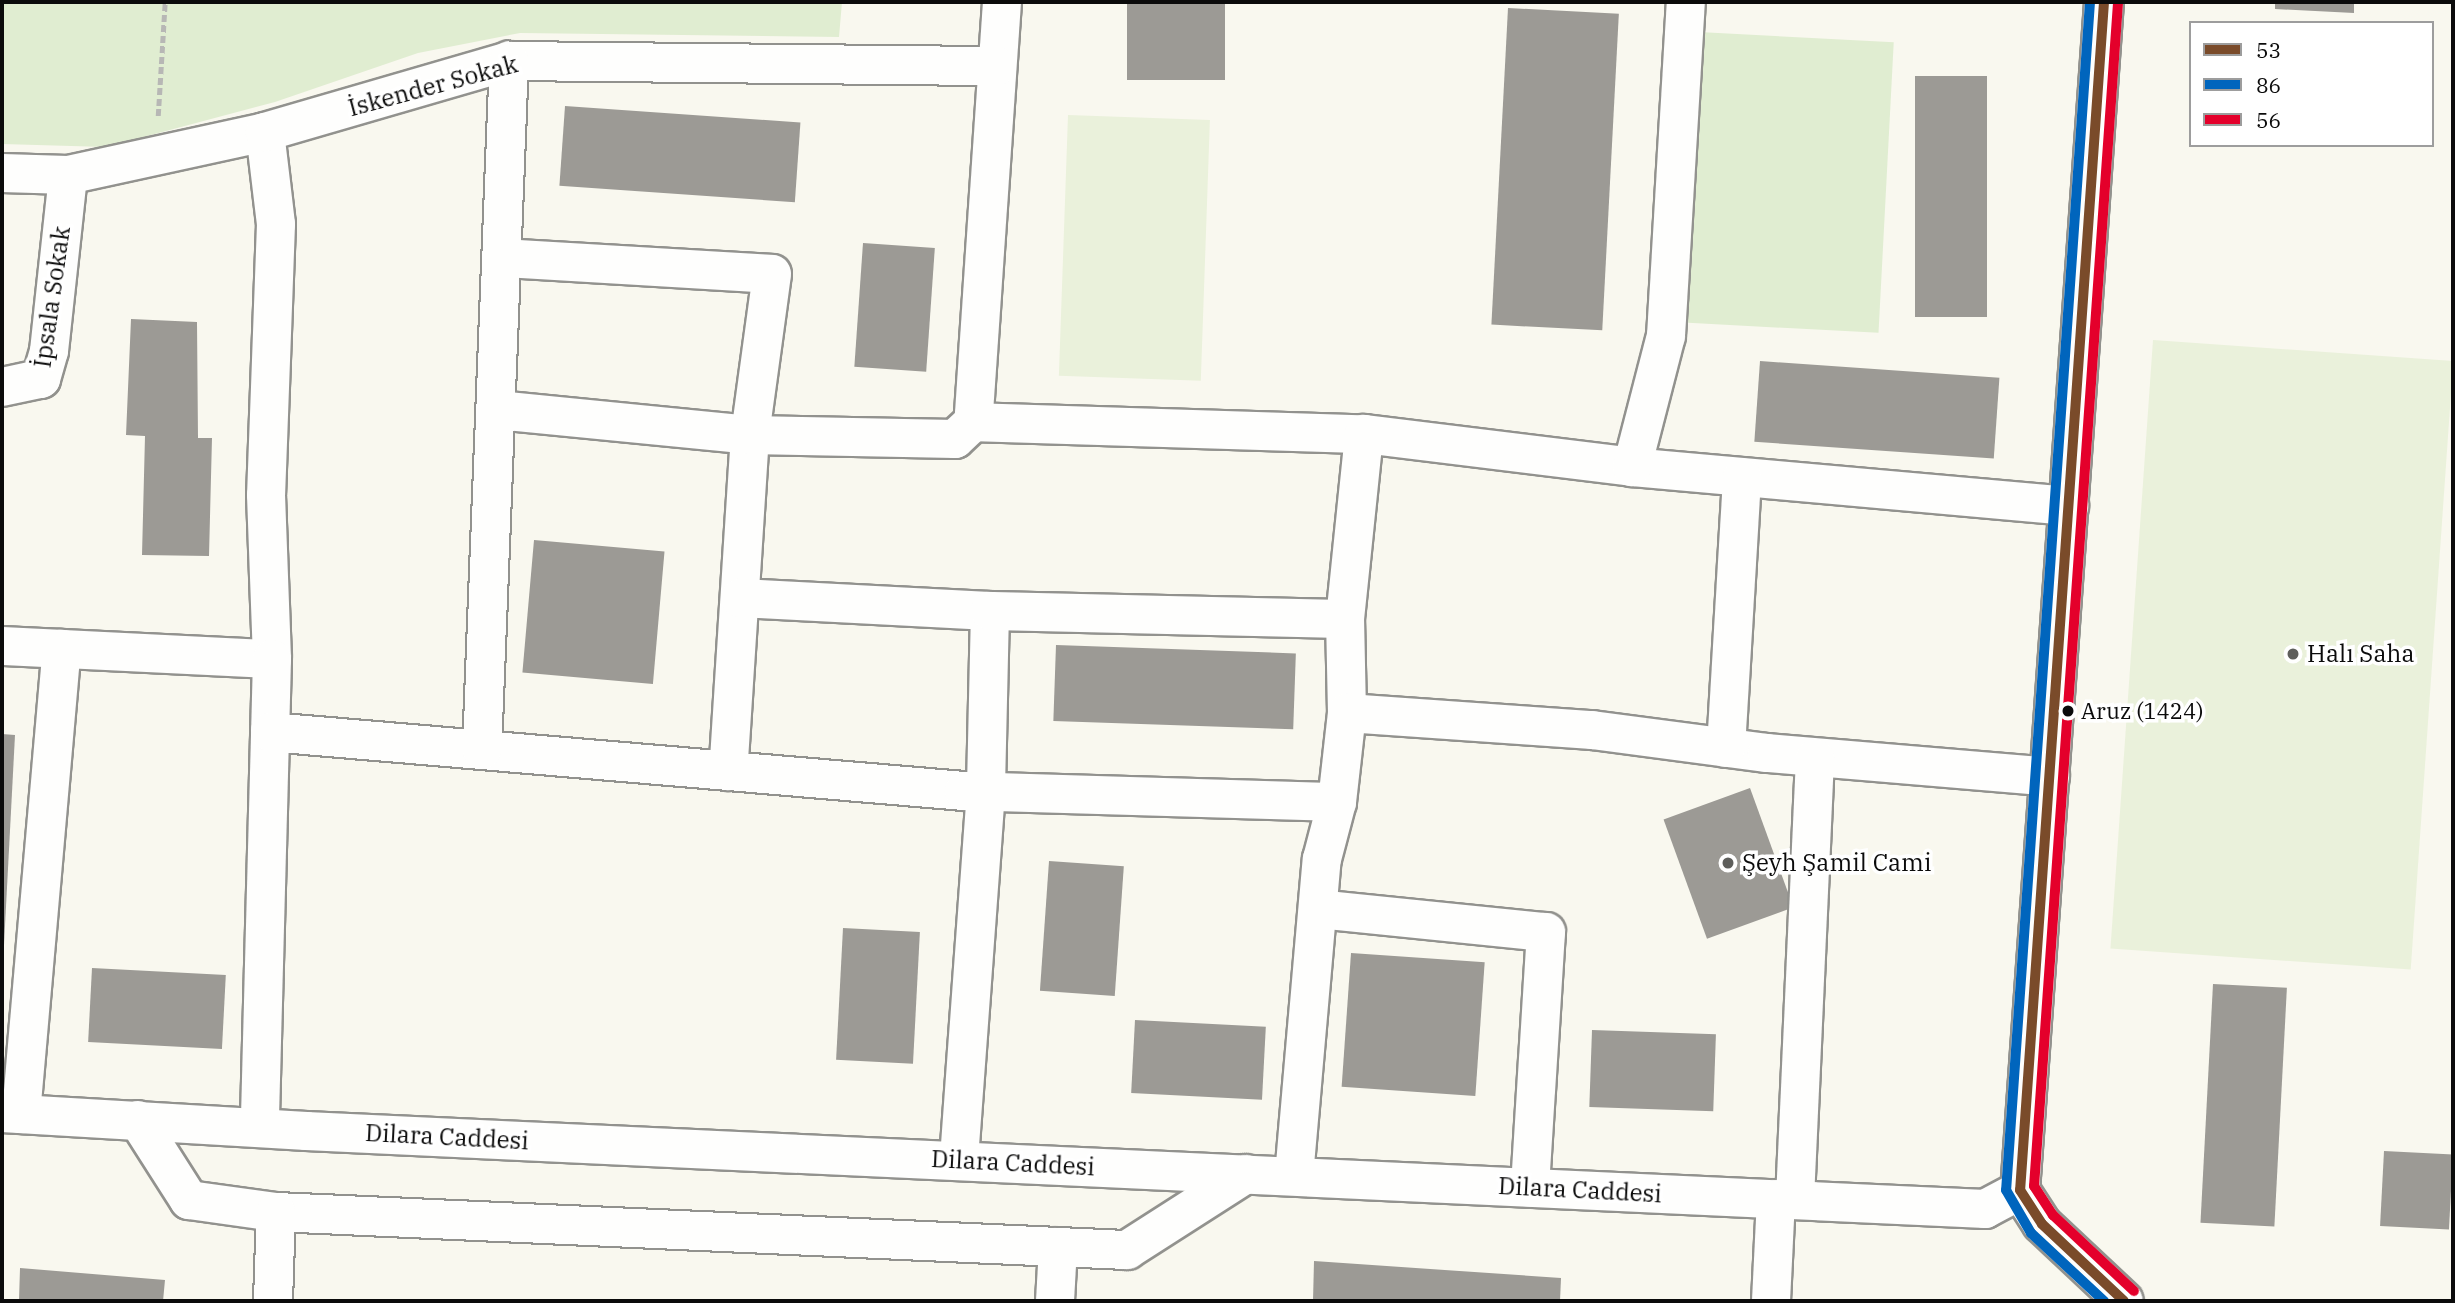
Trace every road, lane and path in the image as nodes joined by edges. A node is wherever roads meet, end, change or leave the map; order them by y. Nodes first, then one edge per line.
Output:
1 (165, 2) edge
2 (1002, 2) edge
3 (1685, 2) edge
4 (2104, 2) edge
5 (509, 61) junction
6 (998, 66) junction
7 (265, 132) junction
8 (156, 156) junction
9 (2, 173) edge
10 (68, 175) junction
11 (503, 258) junction
12 (2, 387) edge
13 (497, 410) junction
14 (973, 422) junction
15 (1364, 434) junction
16 (750, 436) junction
17 (1632, 467) junction
18 (1742, 477) junction
19 (2069, 506) junction
20 (740, 598) junction
21 (990, 611) junction
22 (1345, 619) junction
23 (2, 646) edge
24 (62, 649) junction
25 (272, 659) junction
26 (1347, 713) junction
27 (270, 732) junction
28 (1726, 748) junction
29 (482, 750) junction
30 (1815, 758) junction
31 (729, 771) junction
32 (2050, 776) junction
33 (986, 791) junction
34 (1337, 802) junction
35 (1318, 909) junction
36 (11, 1114) edge
37 (138, 1121) junction
38 (260, 1128) junction
39 (958, 1161) junction
40 (1246, 1174) junction
41 (1294, 1176) junction
42 (1530, 1187) junction
43 (2020, 1191) junction
44 (1786, 1199) junction
45 (276, 1212) junction
46 (1058, 1247) junction
47 (273, 1301) edge
48 (1055, 1301) edge
49 (1771, 1301) edge
50 (2124, 1301) edge

1 - 8 path
2 - 6 street
3 - 17 street
4 - 19 street
5 - 6 street, İskender Sokak
5 - 7 street, İskender Sokak
5 - 11 street
6 - 14 street
7 - 8 street, İskender Sokak
7 - 25 street
8 - 10 street, İskender Sokak
9 - 10 street, İskender Sokak
10 - 12 street, İpsala Sokak
11 - 13 street
11 - 16 street
13 - 16 street
13 - 29 street
14 - 15 street
14 - 16 street
15 - 17 street
15 - 22 street
16 - 20 street
17 - 18 street
18 - 19 street
18 - 28 street
19 - 32 street
20 - 21 street
20 - 31 street
21 - 22 street
21 - 33 street
22 - 26 street
23 - 24 street
24 - 25 street
24 - 36 street
25 - 27 street
26 - 28 street
26 - 34 street
27 - 29 street
27 - 38 street
28 - 30 street
29 - 31 street
30 - 32 street
30 - 44 street
31 - 33 street
32 - 43 street
33 - 34 street
33 - 39 street
34 - 35 street
35 - 41 street
35 - 42 street
36 - 37 street, Dilara Caddesi
37 - 38 street, Dilara Caddesi
37 - 45 street
38 - 39 street, Dilara Caddesi
39 - 40 street, Dilara Caddesi
40 - 41 street, Dilara Caddesi
40 - 46 street
41 - 42 street, Dilara Caddesi
42 - 44 street, Dilara Caddesi
43 - 44 street, Dilara Caddesi
43 - 50 street
44 - 49 street
45 - 46 street
45 - 47 street
46 - 48 street

